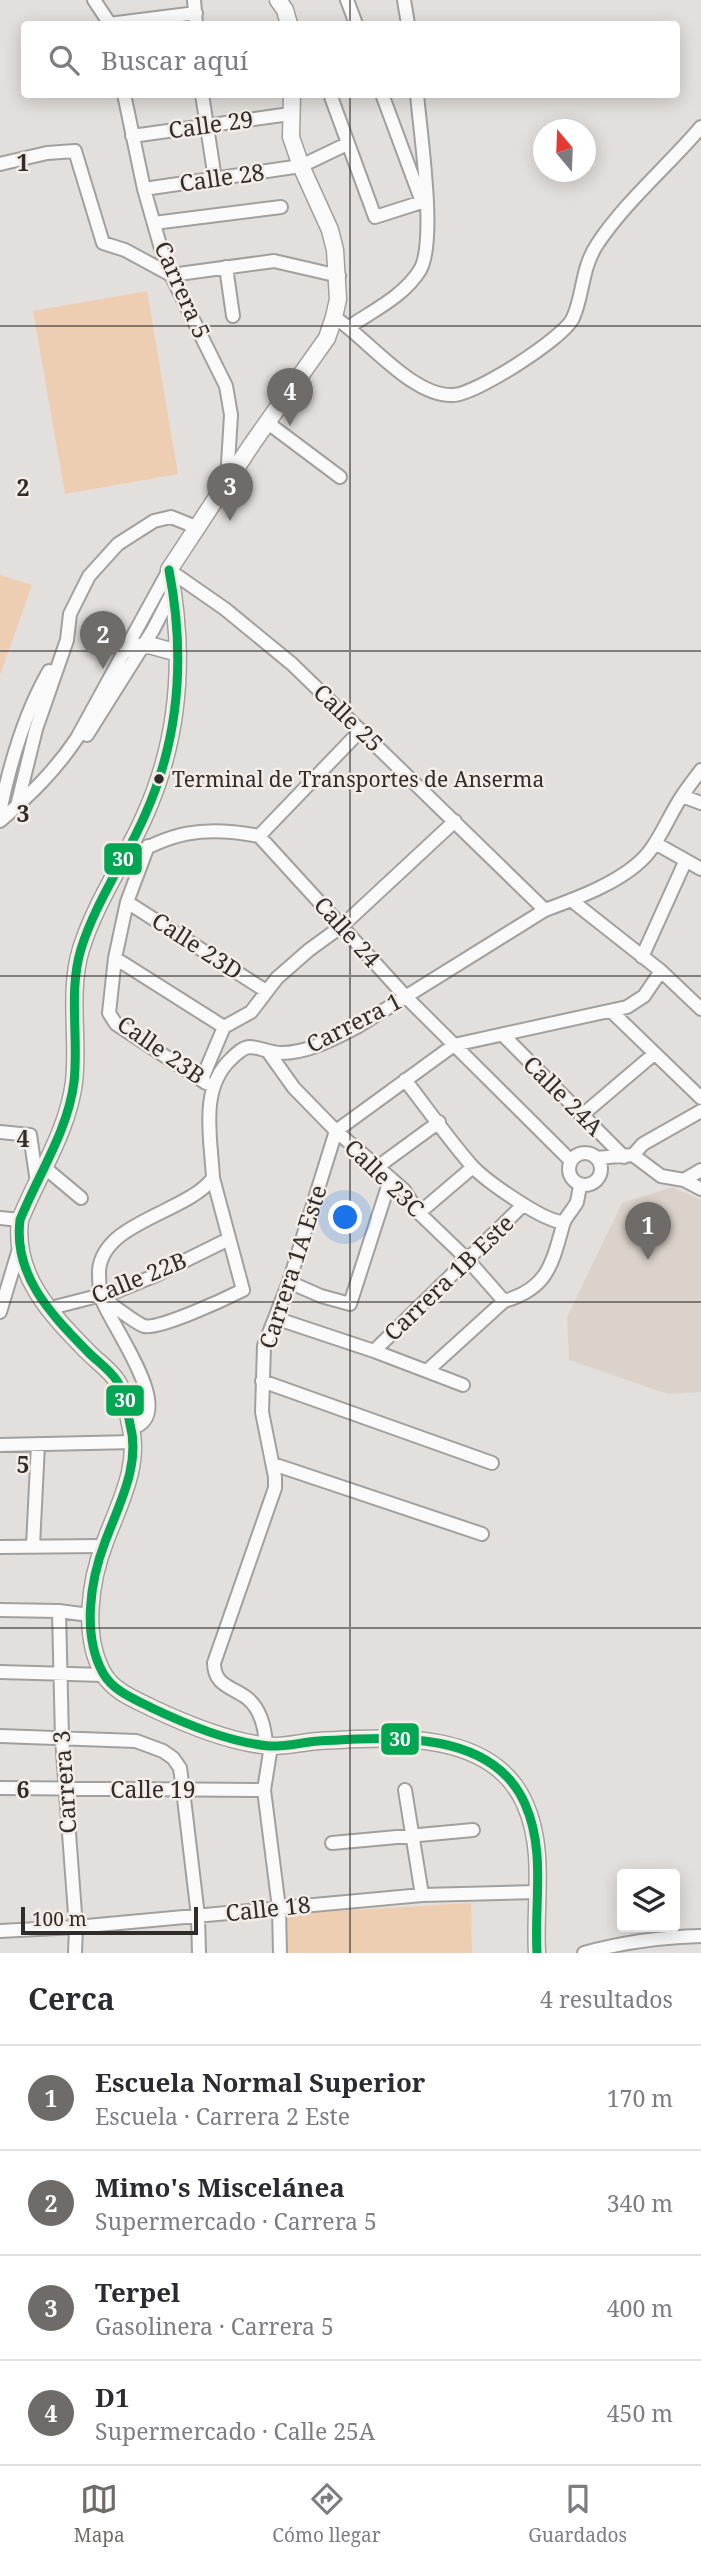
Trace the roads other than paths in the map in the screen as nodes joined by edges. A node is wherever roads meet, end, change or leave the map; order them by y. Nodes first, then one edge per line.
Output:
1 (94, 0) edge
2 (278, 0) edge
3 (347, 0) edge
4 (404, 0) edge
5 (195, 13) edge
6 (107, 21) edge
7 (132, 21) edge
8 (288, 21) edge
9 (352, 21) edge
10 (408, 21) edge
11 (125, 98) edge
12 (203, 98) edge
13 (292, 98) edge
14 (331, 98) edge
15 (383, 98) edge
16 (417, 98) edge
17 (290, 114) junction
18 (206, 125) junction
19 (701, 127) edge
20 (132, 136) junction
21 (346, 144) junction
22 (0, 164) edge
23 (301, 166) junction
24 (83, 177) dead end
25 (215, 179) junction
26 (144, 189) junction
27 (281, 207) dead end
28 (154, 223) junction
29 (103, 243) junction
30 (226, 267) junction
31 (171, 275) junction
32 (338, 276) junction
33 (233, 316) dead end
34 (334, 317) junction
35 (349, 327) junction
36 (268, 423) junction
37 (340, 477) dead end
38 (226, 483) junction
39 (196, 527) junction
40 (169, 570) junction
41 (173, 591) junction
42 (67, 640) junction
43 (143, 645) junction
44 (124, 650) junction
45 (178, 653) junction
46 (361, 730) junction
47 (701, 770) edge
48 (682, 796) junction
49 (701, 803) edge
50 (17, 806) junction
51 (0, 812) edge
52 (0, 821) edge
53 (455, 821) junction
54 (0, 830) edge
55 (259, 836) junction
56 (655, 843) junction
57 (148, 846) junction
58 (685, 862) junction
59 (120, 864) junction
60 (701, 869) edge
61 (571, 900) junction
62 (127, 902) junction
63 (545, 910) junction
64 (342, 926) junction
65 (642, 957) junction
66 (115, 958) junction
67 (661, 971) junction
68 (266, 991) junction
69 (406, 997) junction
70 (701, 1009) edge
71 (611, 1012) junction
72 (224, 1027) junction
73 (503, 1035) junction
74 (454, 1045) junction
75 (268, 1052) junction
76 (654, 1054) junction
77 (405, 1080) junction
78 (207, 1083) junction
79 (701, 1098) edge
80 (701, 1111) edge
81 (581, 1116) junction
82 (439, 1122) junction
83 (336, 1131) junction
84 (0, 1132) edge
85 (629, 1156) junction
86 (596, 1157) junction
87 (570, 1160) junction
88 (44, 1167) junction
89 (473, 1167) junction
90 (376, 1168) junction
91 (701, 1170) edge
92 (212, 1178) junction
93 (390, 1180) junction
94 (684, 1181) junction
95 (37, 1182) junction
96 (580, 1186) junction
97 (701, 1189) edge
98 (81, 1198) dead end
99 (523, 1205) junction
100 (419, 1213) junction
101 (0, 1217) edge
102 (20, 1220) junction
103 (563, 1222) junction
104 (229, 1239) junction
105 (19, 1247) junction
106 (468, 1260) junction
107 (289, 1282) junction
108 (32, 1285) junction
109 (5, 1286) edge
110 (101, 1297) junction
111 (504, 1301) junction
112 (47, 1309) junction
113 (0, 1312) edge
114 (275, 1318) junction
115 (374, 1351) junction
116 (428, 1370) junction
117 (262, 1381) junction
118 (463, 1385) dead end
119 (133, 1435) junction
120 (38, 1444) junction
121 (0, 1445) edge
122 (492, 1463) dead end
123 (273, 1464) junction
124 (482, 1534) dead end
125 (33, 1546) junction
126 (103, 1546) junction
127 (0, 1547) edge
128 (0, 1610) edge
129 (59, 1611) junction
130 (89, 1615) junction
131 (0, 1672) edge
132 (59, 1673) junction
133 (104, 1675) junction
134 (0, 1736) edge
135 (62, 1739) junction
136 (269, 1746) junction
137 (0, 1788) edge
138 (65, 1790) junction
139 (183, 1790) junction
140 (264, 1790) junction
141 (405, 1790) dead end
142 (473, 1830) dead end
143 (413, 1836) junction
144 (332, 1843) dead end
145 (537, 1892) junction
146 (422, 1895) junction
147 (279, 1908) junction
148 (198, 1916) junction
149 (76, 1927) junction
150 (0, 1931) edge
151 (701, 1936) edge
152 (75, 1953) edge
153 (199, 1953) edge
154 (280, 1953) edge
155 (537, 1953) edge
156 (584, 1953) edge

1 - 6 street
2 - 8 main road
3 - 9 street
4 - 10 street
5 - 7 street
11 - 20 street, Carrera 5
12 - 18 street
13 - 17 main road
14 - 21 street
15 - 21 street
16 - 35 street
17 - 18 street, Calle 29
17 - 23 main road
18 - 20 street, Calle 29
18 - 25 street
19 - 35 street
20 - 26 street, Carrera 5
21 - 23 street, Calle 28
22 - 29 street
23 - 25 street, Calle 28
23 - 32 main road
24 - 29 street
25 - 26 street, Calle 28
26 - 28 street, Carrera 5
27 - 28 street
28 - 31 street, Carrera 5
29 - 31 street
30 - 31 street
30 - 32 street
30 - 33 street
31 - 38 street, Carrera 5
32 - 34 main road
34 - 35 street
34 - 36 main road
36 - 37 street
36 - 38 main road
38 - 39 main road
39 - 40 main road
39 - 42 street
40 - 41 main road
40 - 44 street
40 - 46 street, Calle 25
41 - 43 street
41 - 45 main road
42 - 50 street
42 - 51 street
43 - 44 main road
43 - 45 main road
43 - 54 street
44 - 50 street
45 - 59 main road
46 - 53 street, Calle 25
46 - 55 street
47 - 48 street, Carrera 1
48 - 49 street
48 - 56 street, Carrera 1
50 - 52 street
53 - 63 street, Calle 25
53 - 64 street
55 - 57 street
55 - 64 street, Calle 24
56 - 58 street
56 - 61 street, Carrera 1
57 - 59 street
57 - 62 street
58 - 60 street
58 - 65 street
59 - 88 main road
61 - 63 street, Carrera 1
61 - 65 street
62 - 66 street
62 - 68 street, Calle 23D
63 - 69 street, Carrera 1
64 - 68 street
64 - 69 street, Calle 24
65 - 67 street
66 - 72 street
66 - 78 street, Calle 23B
67 - 70 street
67 - 71 street
68 - 72 street
69 - 74 street, Calle 24
69 - 75 street, Carrera 1
71 - 73 street
71 - 76 street
72 - 78 street
73 - 74 street
73 - 81 street, Calle 24A
74 - 77 street
74 - 87 street, Calle 24
75 - 78 street, Carrera 1
75 - 83 street, Calle 23C
76 - 79 street
76 - 81 street
77 - 82 street
77 - 83 street
78 - 92 street
80 - 85 street
81 - 85 street, Calle 24A
82 - 89 street
82 - 90 street
83 - 90 street, Calle 23C
83 - 107 street, Carrera 1A Este
84 - 95 street
85 - 86 street
85 - 94 street, Calle 24A
86 - 87 street
86 - 96 street
87 - 96 street
88 - 95 main road
88 - 98 street
89 - 99 street
89 - 100 street
90 - 93 street, Calle 23C
91 - 94 street
92 - 104 street
92 - 110 street
93 - 100 street, Calle 23C
93 - 107 street
94 - 97 street, Calle 24A
95 - 102 main road
96 - 103 street
99 - 103 street
99 - 106 street, Carrera 1B Este
100 - 106 street, Calle 23C
101 - 102 street
102 - 105 main road
103 - 111 street
104 - 110 street, Calle 22B
104 - 110 street
105 - 108 main road
105 - 109 street
106 - 111 street, Calle 23C
106 - 115 street, Carrera 1B Este
107 - 114 street, Carrera 1A Este
108 - 109 street
108 - 112 main road
109 - 113 street
110 - 112 street, Calle 22B
110 - 119 street
111 - 116 street
112 - 119 main road
114 - 115 street
114 - 117 street, Carrera 1A Este
115 - 116 street
116 - 118 street
117 - 122 street
117 - 123 street, Carrera 1A Este
119 - 120 street
119 - 126 main road
120 - 121 street
120 - 125 street
123 - 124 street
123 - 136 street, Carrera 1A Este
125 - 126 street
125 - 127 street
126 - 130 main road
128 - 129 street
129 - 130 street
129 - 132 street, Carrera 3
130 - 133 main road
131 - 132 street
132 - 133 street
132 - 135 street, Carrera 3
133 - 136 main road
134 - 135 street
135 - 138 street, Carrera 3
135 - 139 street
136 - 140 street
136 - 145 main road
137 - 138 street, Calle 19
138 - 139 street, Calle 19
138 - 149 street, Carrera 3
139 - 140 street, Calle 19
139 - 148 street
140 - 147 street
141 - 143 street
142 - 143 street
143 - 144 street
143 - 146 street
145 - 146 street, Calle 18
145 - 155 main road
146 - 147 street, Calle 18
147 - 148 street, Calle 18
147 - 154 street
148 - 149 street, Calle 18
148 - 153 street
149 - 150 street, Calle 18
149 - 152 street, Carrera 3
151 - 156 street

